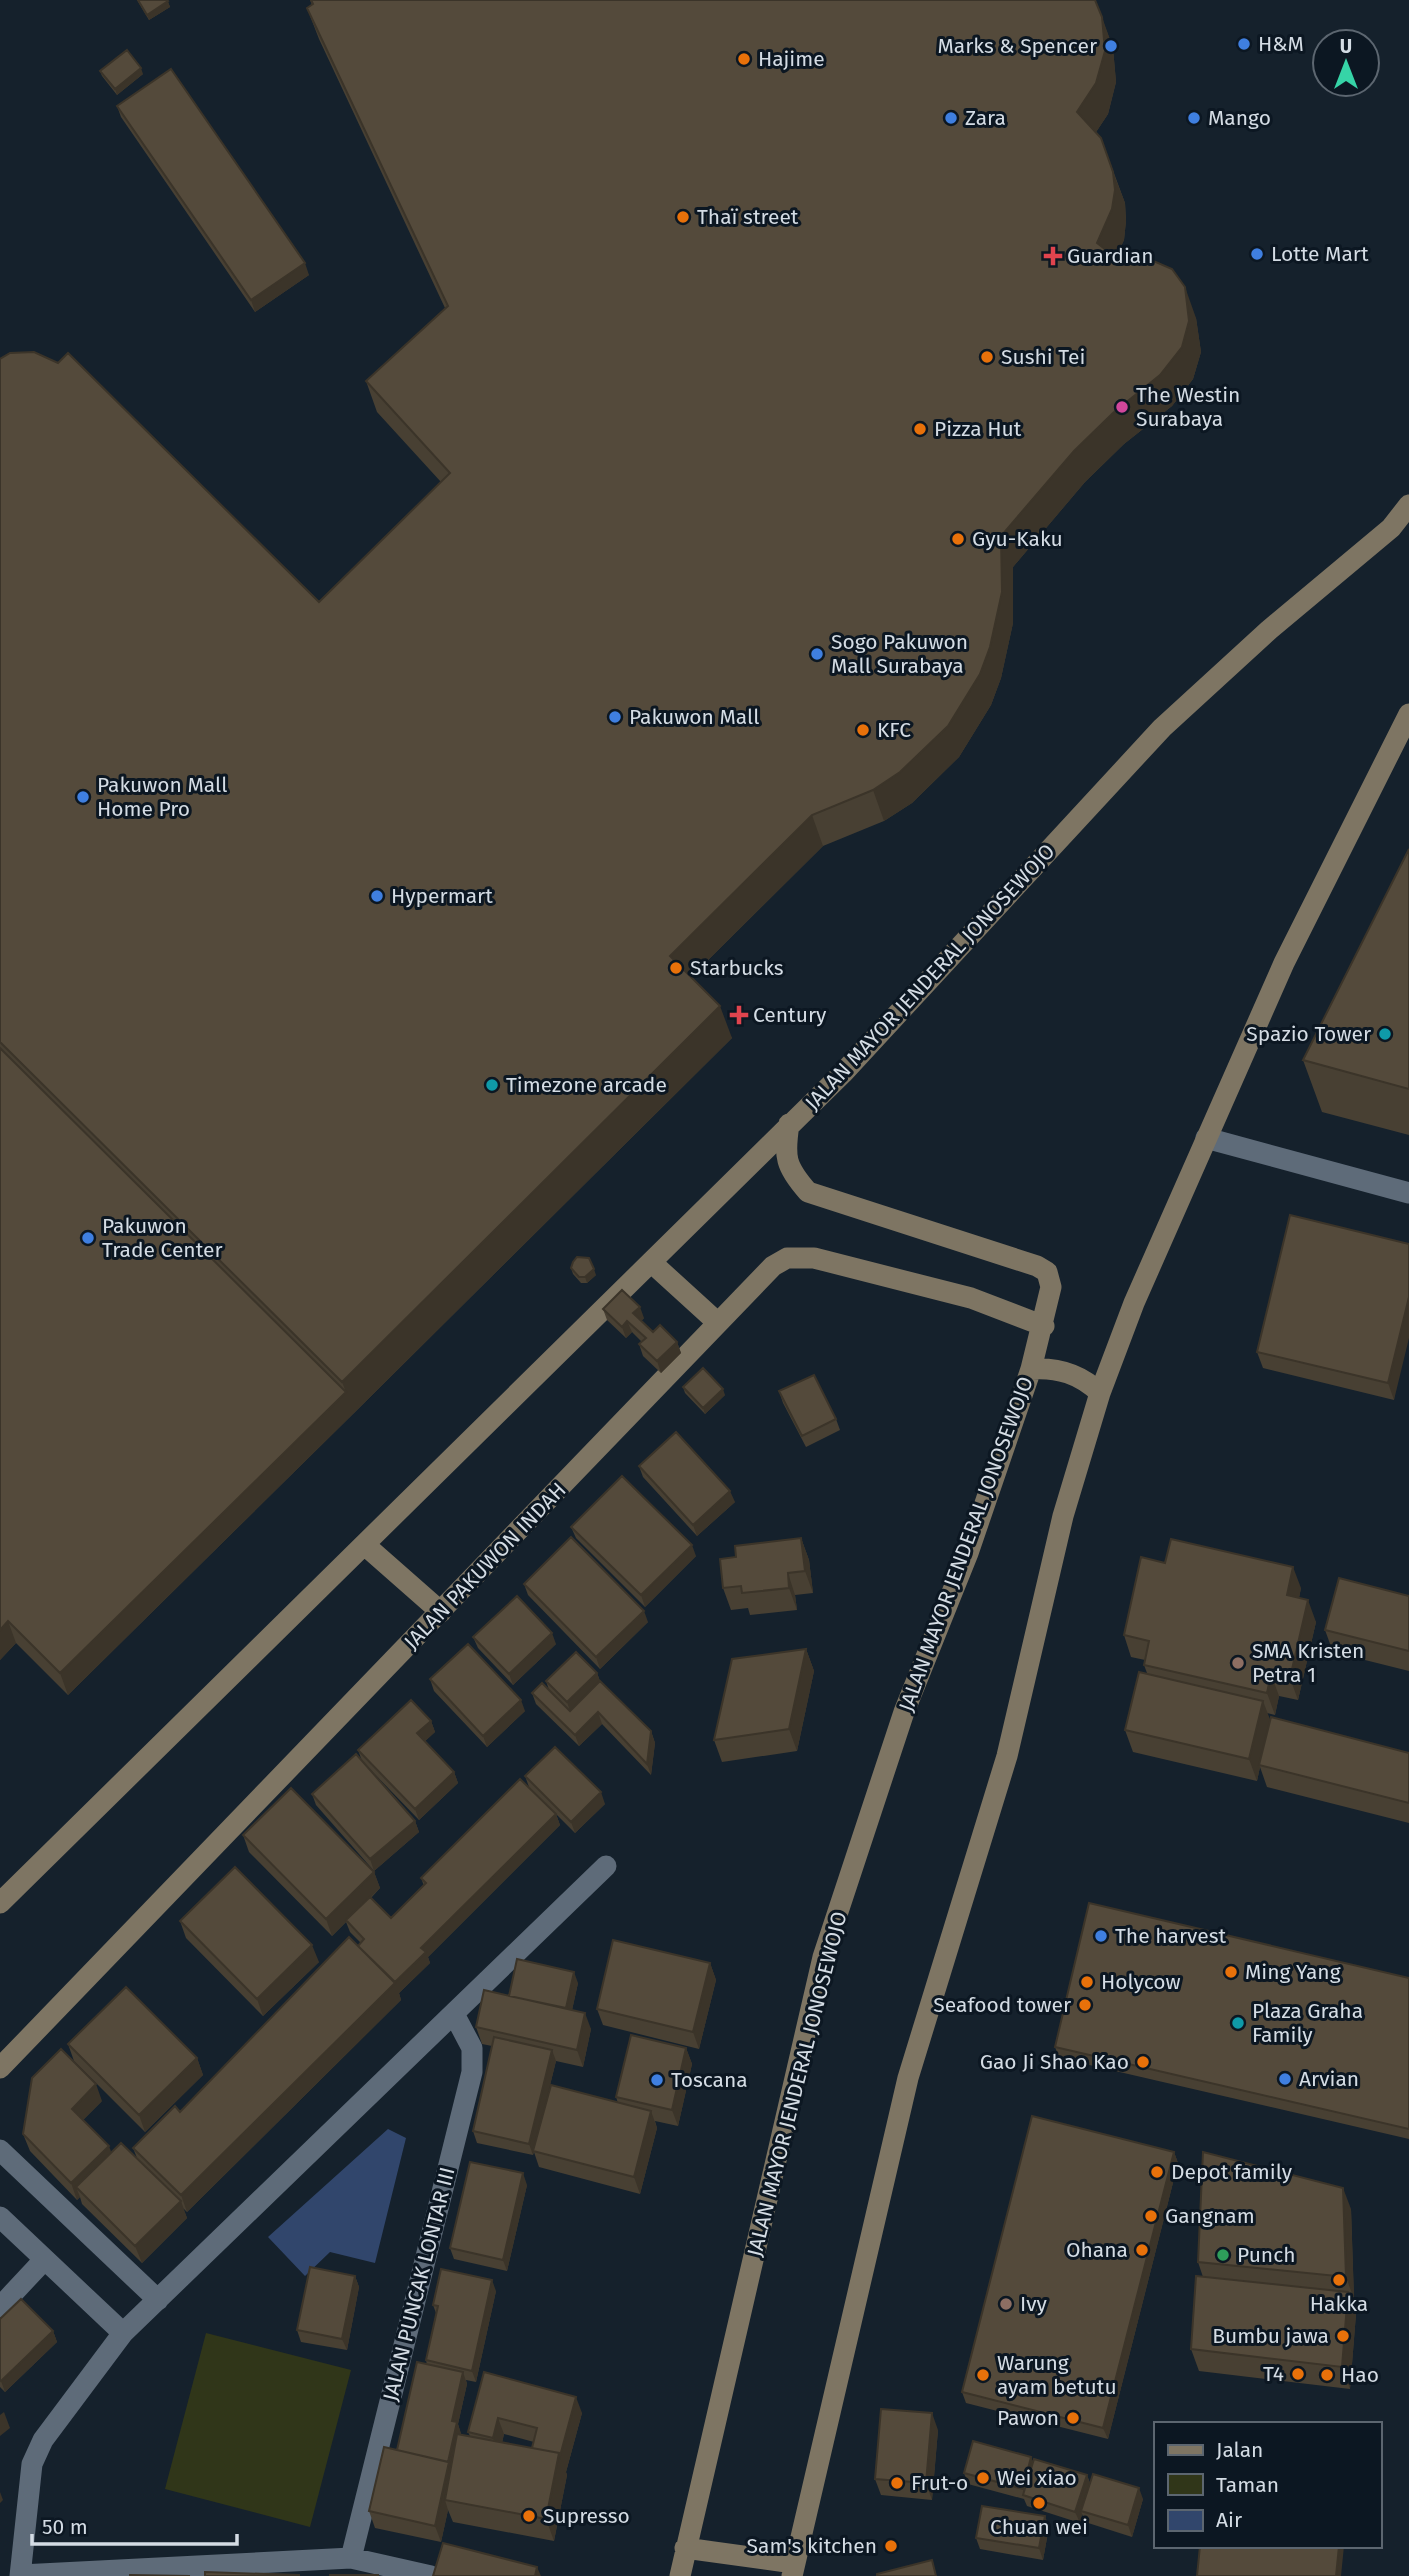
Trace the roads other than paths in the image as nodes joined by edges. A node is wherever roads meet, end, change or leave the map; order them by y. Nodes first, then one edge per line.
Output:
1 (1409, 505) edge
2 (1409, 714) edge
3 (789, 1124) junction
4 (1206, 1138) junction
5 (1409, 1193) edge
6 (651, 1262) junction
7 (718, 1323) junction
8 (1044, 1326) junction
9 (1031, 1369) junction
10 (1100, 1393) junction
11 (366, 1546) junction
12 (440, 1612) junction
13 (606, 1866) dead end
14 (0, 1903) edge
15 (454, 2014) junction
16 (0, 2068) edge
17 (0, 2150) edge
18 (0, 2217) edge
19 (44, 2260) junction
20 (158, 2300) junction
21 (0, 2307) edge
22 (123, 2333) junction
23 (685, 2548) junction
24 (351, 2558) junction
25 (793, 2570) edge
26 (20, 2575) edge
27 (431, 2576) edge
28 (680, 2576) edge

1 - 3 main road, JALAN MAYOR JENDERAL JONOSEWOJO
2 - 4 main road
3 - 6 main road
3 - 8 main road, JALAN MAYOR JENDERAL JONOSEWOJO
4 - 5 street
4 - 10 main road
6 - 7 main road
6 - 11 main road
7 - 8 main road, JALAN PAKUWON INDAH
7 - 12 main road, JALAN PAKUWON INDAH
8 - 9 main road, JALAN MAYOR JENDERAL JONOSEWOJO
9 - 10 main road
9 - 23 main road, JALAN MAYOR JENDERAL JONOSEWOJO
10 - 25 main road
11 - 12 main road
11 - 14 main road
12 - 16 main road, JALAN PAKUWON INDAH
13 - 15 street
15 - 20 street
15 - 24 street, JALAN PUNCAK LONTAR III
17 - 20 street
18 - 19 street
19 - 21 street
19 - 22 street
20 - 22 street
22 - 26 street
23 - 25 main road
23 - 28 main road, JALAN MAYOR JENDERAL JONOSEWOJO
24 - 26 street
24 - 27 street

